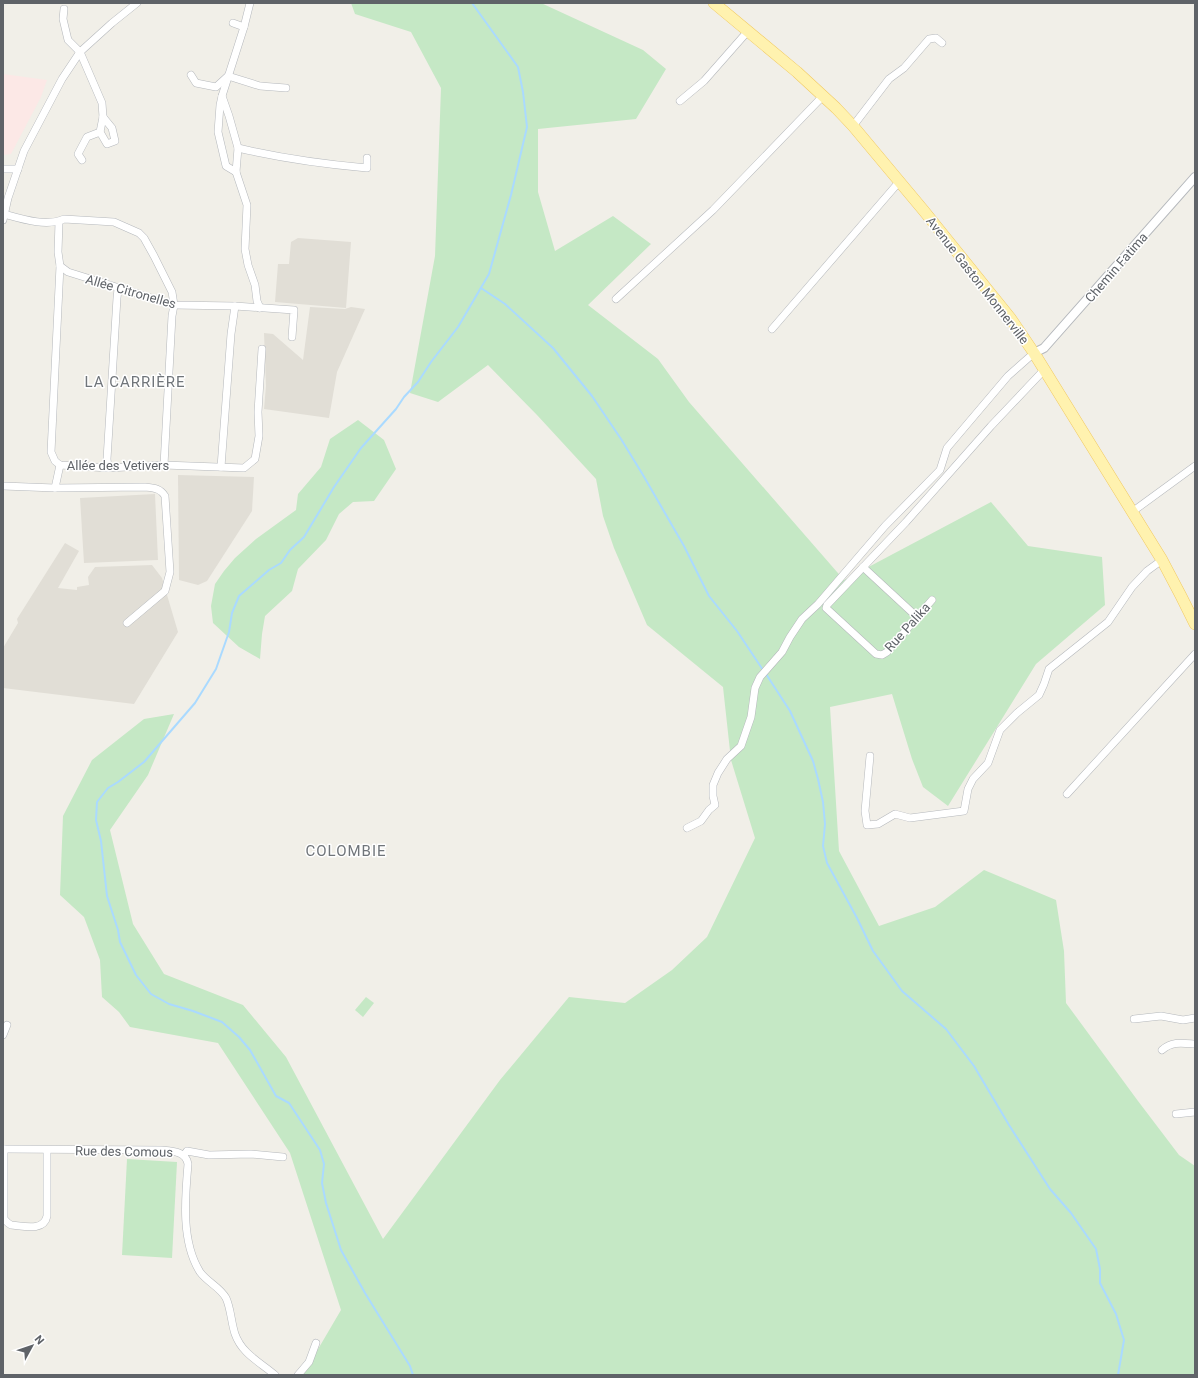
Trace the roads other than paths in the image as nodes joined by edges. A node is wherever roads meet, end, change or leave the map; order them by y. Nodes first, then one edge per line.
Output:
1 (137, 3) edge
2 (250, 3) edge
3 (714, 3) edge
4 (64, 9) dead end
5 (233, 22) dead end
6 (244, 27) junction
7 (748, 31) junction
8 (942, 43) dead end
9 (80, 52) junction
10 (191, 75) dead end
11 (228, 76) junction
12 (286, 88) dead end
13 (222, 96) junction
14 (823, 96) junction
15 (680, 101) dead end
16 (103, 117) junction
17 (853, 126) junction
18 (100, 132) junction
19 (238, 148) junction
20 (367, 158) dead end
21 (82, 160) dead end
22 (3, 169) edge
23 (18, 169) junction
24 (236, 172) junction
25 (1195, 177) edge
26 (899, 182) junction
27 (4, 217) edge
28 (59, 222) junction
29 (60, 266) junction
30 (118, 289) junction
31 (616, 299) dead end
32 (174, 305) junction
33 (235, 306) junction
34 (260, 308) junction
35 (772, 329) dead end
36 (292, 337) dead end
37 (262, 349) dead end
38 (1034, 353) junction
39 (1044, 370) junction
40 (60, 465) junction
41 (164, 465) junction
42 (1195, 466) edge
43 (221, 467) junction
44 (108, 468) junction
45 (3, 486) edge
46 (55, 488) junction
47 (1132, 512) junction
48 (1162, 560) junction
49 (862, 567) junction
50 (932, 600) dead end
51 (918, 617) junction
52 (1194, 619) edge
53 (127, 623) dead end
54 (1195, 654) edge
55 (870, 756) dead end
56 (1066, 794) dead end
57 (687, 828) dead end
58 (1195, 1018) edge
59 (1134, 1019) dead end
60 (7, 1025) dead end
61 (3, 1035) edge
62 (1195, 1044) edge
63 (1162, 1050) dead end
64 (1195, 1112) edge
65 (1176, 1114) dead end
66 (3, 1149) edge
67 (47, 1150) junction
68 (184, 1155) junction
69 (283, 1157) dead end
70 (3, 1214) edge
71 (316, 1342) dead end
72 (275, 1375) edge
73 (298, 1375) edge

1 - 9 street
2 - 6 street
3 - 7 main road, Avenue Gaston Monnerville
4 - 9 street
5 - 6 street
6 - 11 street
7 - 14 main road, Avenue Gaston Monnerville
7 - 15 street
8 - 17 street
9 - 16 street
9 - 23 street
10 - 11 street
11 - 12 street
11 - 13 street
13 - 19 street
13 - 24 street
14 - 17 main road, Avenue Gaston Monnerville
14 - 31 street
16 - 18 street
16 - 18 street
17 - 26 main road, Avenue Gaston Monnerville
18 - 21 street
19 - 20 street
19 - 24 street
22 - 23 street
23 - 27 street
24 - 34 street
25 - 38 street, Chemin Fatima
26 - 35 street
26 - 38 main road, Avenue Gaston Monnerville
27 - 28 street
28 - 29 street
28 - 32 street
29 - 30 street, Allée Citronelles
29 - 40 street, Allée des Vetivers
30 - 32 street, Allée Citronelles
30 - 44 street
32 - 33 street, Allée Citronelles
32 - 41 street
33 - 34 street, Allée Citronelles
33 - 43 street
34 - 36 street, Allée Citronelles
37 - 43 street, Allée des Vetivers
38 - 39 main road, Avenue Gaston Monnerville
38 - 57 street
39 - 47 main road, Avenue Gaston Monnerville
39 - 49 street
40 - 44 street, Allée des Vetivers
40 - 46 street
41 - 43 street, Allée des Vetivers
41 - 44 street, Allée des Vetivers
42 - 47 street
45 - 46 street
46 - 53 street
47 - 48 main road, Avenue Gaston Monnerville
48 - 52 main road, Avenue Gaston Monnerville
48 - 55 street
49 - 51 street
49 - 51 street, Rue Palika
50 - 51 street, Rue Palika
54 - 56 street
58 - 59 street
60 - 61 street
62 - 63 street
64 - 65 street
66 - 67 street, Rue des Comous
66 - 70 street
67 - 68 street, Rue des Comous
67 - 70 street
68 - 69 street
68 - 72 street, Rue des Comous
71 - 73 street

